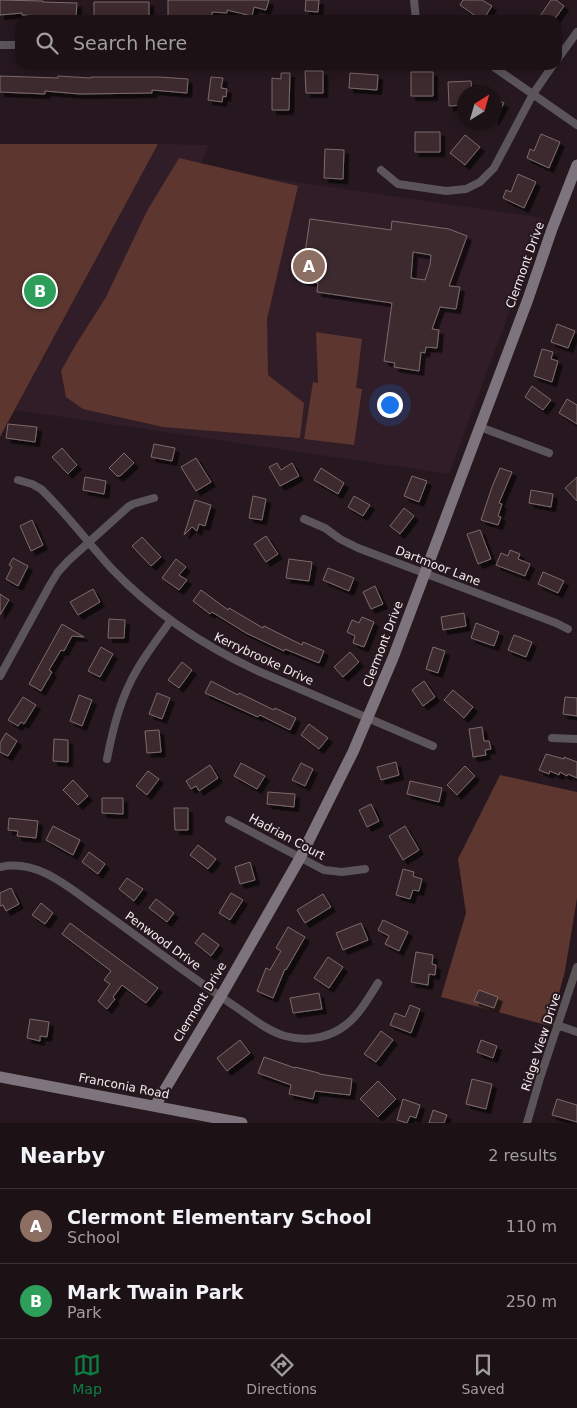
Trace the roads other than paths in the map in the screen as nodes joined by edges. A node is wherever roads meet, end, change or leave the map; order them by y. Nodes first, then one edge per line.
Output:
1 (414, 0) edge
2 (416, 15) edge
3 (577, 32) edge
4 (0, 45) edge
5 (15, 45) edge
6 (562, 53) edge
7 (498, 70) edge
8 (550, 70) edge
9 (533, 94) junction
10 (577, 125) edge
11 (577, 165) edge
12 (381, 170) dead end
13 (480, 427) junction
14 (549, 453) dead end
15 (18, 480) dead end
16 (154, 498) dead end
17 (304, 519) dead end
18 (88, 542) junction
19 (425, 573) junction
20 (171, 620) junction
21 (568, 629) dead end
22 (0, 676) edge
23 (368, 718) junction
24 (552, 738) dead end
25 (577, 738) edge
26 (433, 746) dead end
27 (107, 759) dead end
28 (230, 820) dead end
29 (300, 858) junction
30 (0, 866) edge
31 (365, 869) dead end
32 (577, 967) edge
33 (378, 983) dead end
34 (221, 996) junction
35 (557, 1025) junction
36 (577, 1032) edge
37 (0, 1077) edge
38 (155, 1106) junction
39 (242, 1123) edge
40 (527, 1123) edge

1 - 2 street
3 - 6 street
4 - 5 street
7 - 9 street
8 - 9 street
9 - 10 street
9 - 12 street
11 - 13 street, Clermont Drive
13 - 14 street
13 - 19 street, Clermont Drive
15 - 18 street, Kerrybrooke Drive
16 - 18 street
17 - 19 street, Dartmoor Lane
18 - 20 street, Kerrybrooke Drive
18 - 22 street
19 - 21 street, Dartmoor Lane
19 - 23 street, Clermont Drive
20 - 23 street, Kerrybrooke Drive
20 - 27 street
23 - 26 street, Kerrybrooke Drive
23 - 29 street, Clermont Drive
24 - 25 street
28 - 29 street, Hadrian Court
29 - 31 street, Hadrian Court
29 - 34 street, Clermont Drive
30 - 34 street, Penwood Drive
32 - 35 street, Ridge View Drive
33 - 34 street, Penwood Drive
34 - 38 street, Clermont Drive
35 - 36 street
35 - 40 street, Ridge View Drive
37 - 38 street, Franconia Road
38 - 39 street, Franconia Road

